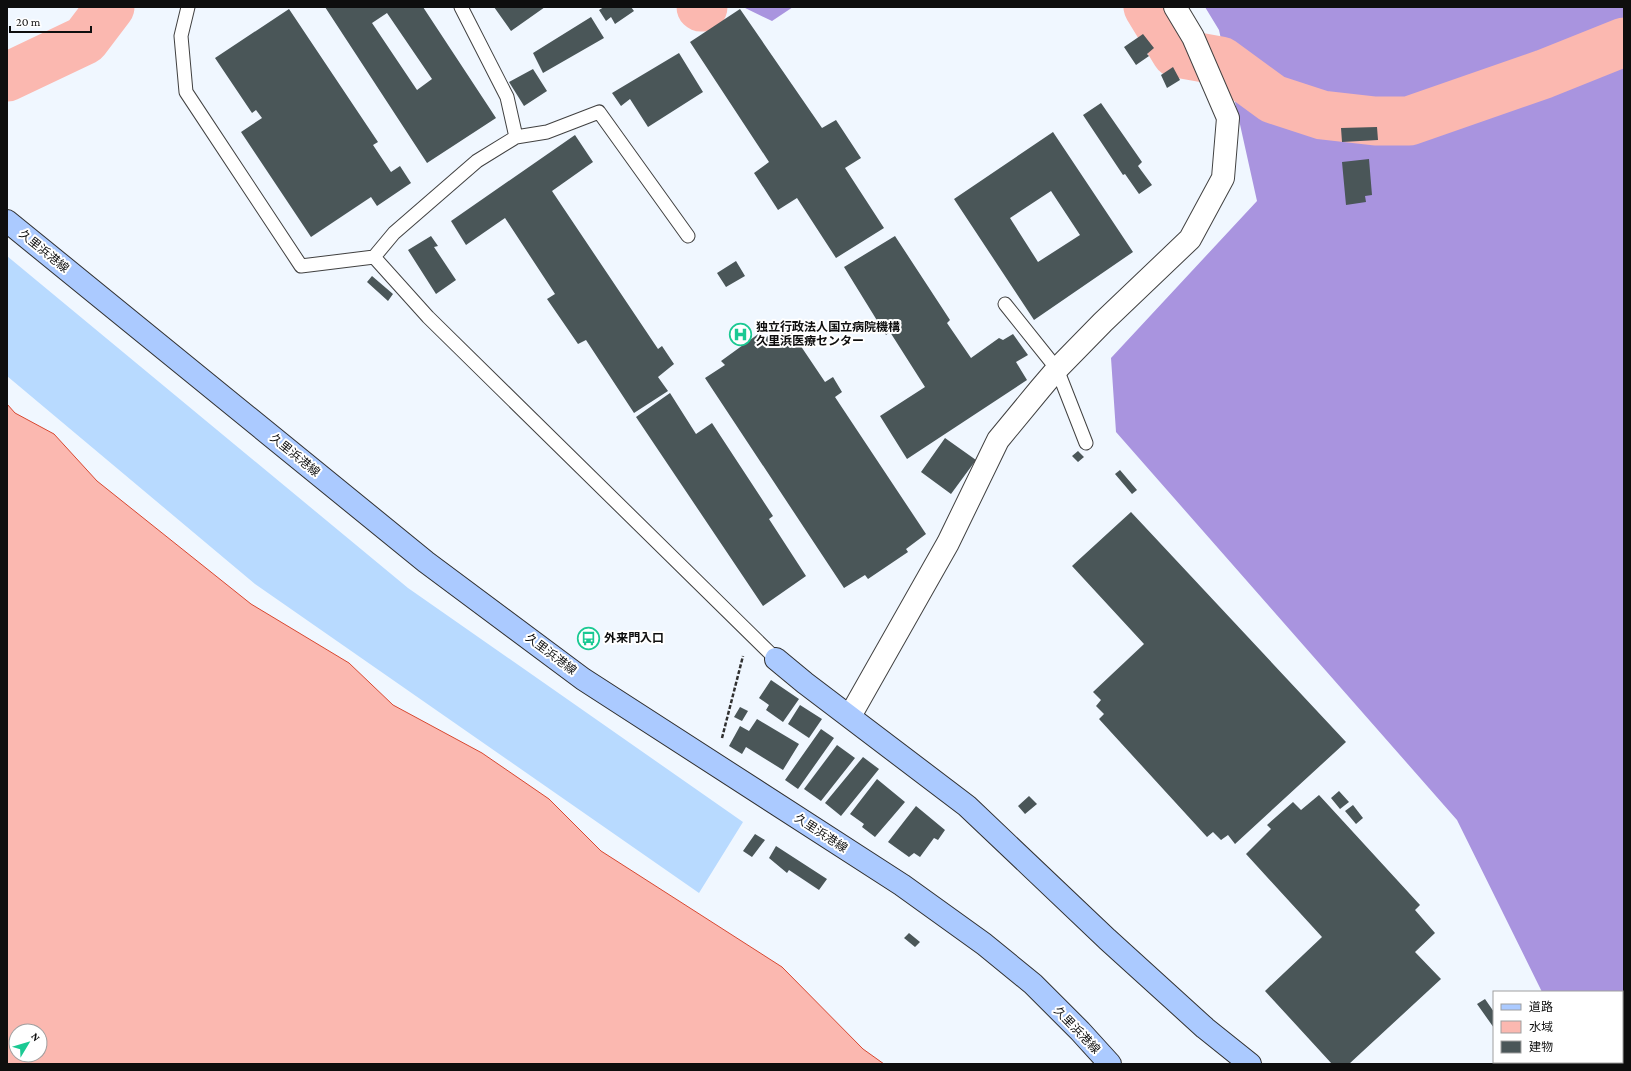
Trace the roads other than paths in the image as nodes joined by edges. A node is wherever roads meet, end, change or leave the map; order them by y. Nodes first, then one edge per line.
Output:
1 (188, 7) edge
2 (461, 7) edge
3 (1176, 7) edge
4 (516, 138) junction
5 (7, 221) edge
6 (688, 236) dead end
7 (374, 258) junction
8 (1005, 304) dead end
9 (1057, 369) junction
10 (1086, 443) dead end
11 (776, 659) joint
12 (850, 716) junction
13 (1110, 1064) edge
14 (1250, 1064) edge

1 - 7 lane
2 - 4 lane
3 - 9 street
4 - 6 lane
4 - 7 lane
5 - 13 main road, 久里浜港線
7 - 11 lane
8 - 9 lane
9 - 10 lane
9 - 12 street
11 - 12 main road
12 - 14 main road

